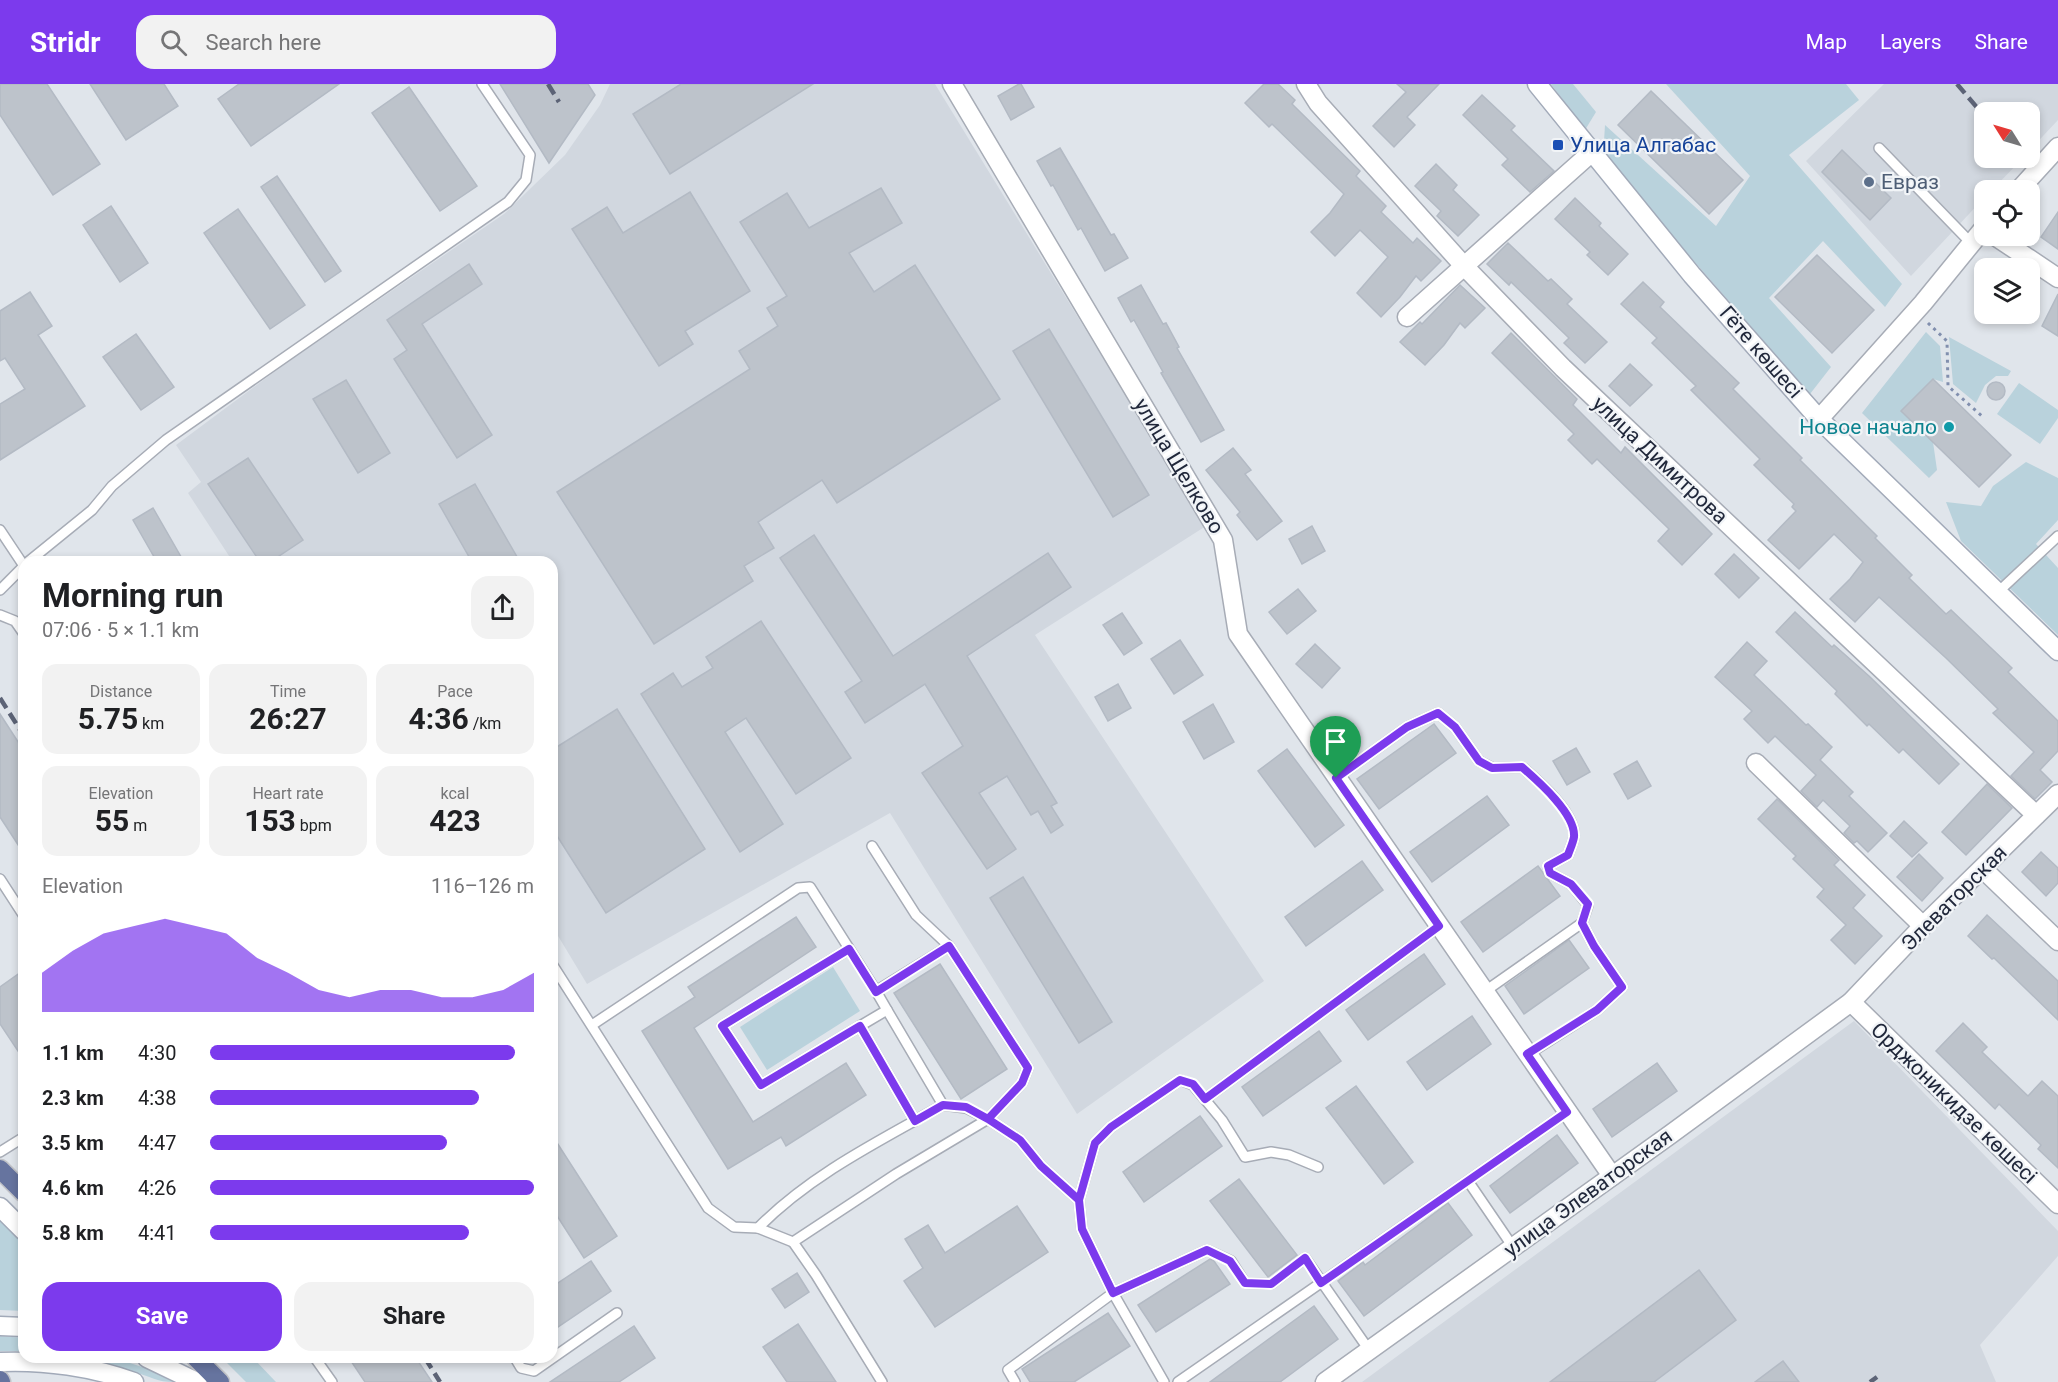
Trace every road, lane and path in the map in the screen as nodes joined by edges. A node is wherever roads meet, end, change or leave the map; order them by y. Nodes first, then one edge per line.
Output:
1 (482, 84) edge
2 (952, 84) edge
3 (1306, 84) edge
4 (1537, 84) edge
5 (2058, 147) edge
6 (1879, 148) dead end
7 (1592, 152) junction
8 (2028, 180) edge
9 (1974, 240) edge
10 (1971, 243) junction
11 (2010, 246) edge
12 (1464, 266) junction
13 (2058, 278) edge
14 (1915, 312) junction
15 (1407, 317) dead end
16 (1983, 417) dead end
17 (1819, 419) junction
18 (0, 530) edge
19 (2058, 536) edge
20 (35, 556) edge
21 (18, 557) edge
22 (18, 572) edge
23 (0, 591) edge
24 (1998, 592) junction
25 (0, 615) edge
26 (18, 625) edge
27 (2058, 651) edge
28 (1756, 763) dead end
29 (1336, 778) junction
30 (2058, 794) edge
31 (2036, 815) junction
32 (872, 846) dead end
33 (1983, 869) junction
34 (0, 879) edge
35 (18, 907) edge
36 (1582, 923) junction
37 (1439, 926) junction
38 (1923, 926) junction
39 (2058, 940) edge
40 (949, 946) junction
41 (849, 949) junction
42 (558, 973) edge
43 (876, 992) junction
44 (1484, 992) junction
45 (1851, 1002) junction
46 (887, 1010) junction
47 (592, 1025) junction
48 (860, 1026) junction
49 (1527, 1054) junction
50 (1205, 1099) junction
51 (943, 1105) junction
52 (1567, 1112) junction
53 (988, 1119) junction
54 (915, 1121) junction
55 (18, 1141) edge
56 (0, 1152) edge
57 (1318, 1167) dead end
58 (0, 1169) edge
59 (1612, 1176) junction
60 (1467, 1181) junction
61 (18, 1187) edge
62 (1079, 1200) junction
63 (2058, 1204) edge
64 (0, 1207) edge
65 (18, 1225) edge
66 (758, 1228) junction
67 (793, 1242) junction
68 (1513, 1247) junction
69 (1321, 1283) junction
70 (1113, 1293) junction
71 (617, 1313) dead end
72 (0, 1326) edge
73 (18, 1327) edge
74 (1369, 1350) junction
75 (558, 1354) edge
76 (0, 1362) edge
77 (18, 1363) edge
78 (23, 1363) edge
79 (157, 1363) edge
80 (201, 1363) edge
81 (319, 1363) edge
82 (518, 1363) edge
83 (545, 1363) edge
84 (134, 1382) edge
85 (197, 1382) edge
86 (220, 1382) edge
87 (332, 1382) edge
88 (882, 1382) edge
89 (1015, 1382) edge
90 (1164, 1382) edge
91 (1179, 1382) edge
92 (1325, 1382) edge

1 - 20 lane
2 - 29 street, улица Щелково
3 - 12 street, улица Димитрова
4 - 7 street, Гёте көшесі
5 - 8 street
6 - 10 lane
7 - 12 street
7 - 17 street, Гёте көшесі
9 - 10 street
10 - 14 street
11 - 13 street
12 - 15 street
12 - 31 street, улица Димитрова
14 - 16 path
14 - 17 street
17 - 24 street, Гёте көшесі
18 - 21 lane
19 - 24 lane
22 - 23 lane
24 - 27 street, Гёте көшесі
25 - 26 lane
28 - 38 street
29 - 36 lane
29 - 37 street, улица Щелково
30 - 31 street, Элеваторская
31 - 33 street, Элеваторская
32 - 40 lane
33 - 38 street, Элеваторская
33 - 39 street
34 - 35 lane
36 - 44 lane
36 - 49 lane
37 - 44 street, улица Щелково
37 - 50 lane
38 - 45 street, Элеваторская
40 - 43 lane
40 - 53 lane
41 - 43 lane
41 - 47 lane
41 - 48 lane
42 - 47 lane
43 - 46 lane
44 - 49 street, улица Щелково
45 - 59 street, улица Элеваторская
45 - 63 street, Орджоникидзе көшесі
46 - 48 lane
46 - 51 lane
47 - 66 lane
48 - 54 lane
49 - 52 street, улица Щелково
50 - 57 lane
50 - 62 lane
51 - 53 lane
51 - 54 lane
52 - 59 street, улица Щелково
52 - 60 lane
53 - 62 lane
53 - 67 lane
54 - 66 lane
55 - 56 lane
58 - 61 main road
59 - 68 street, улица Элеваторская
60 - 68 lane
60 - 69 lane
62 - 70 lane
64 - 65 street
66 - 67 lane
67 - 88 lane
68 - 74 street, улица Элеваторская
69 - 70 lane
69 - 74 lane
69 - 91 lane
70 - 89 lane
70 - 90 lane
71 - 75 lane
72 - 73 street
74 - 92 street, улица Элеваторская
76 - 77 street
78 - 84 street
79 - 85 street
80 - 86 main road
81 - 87 lane
82 - 83 lane

